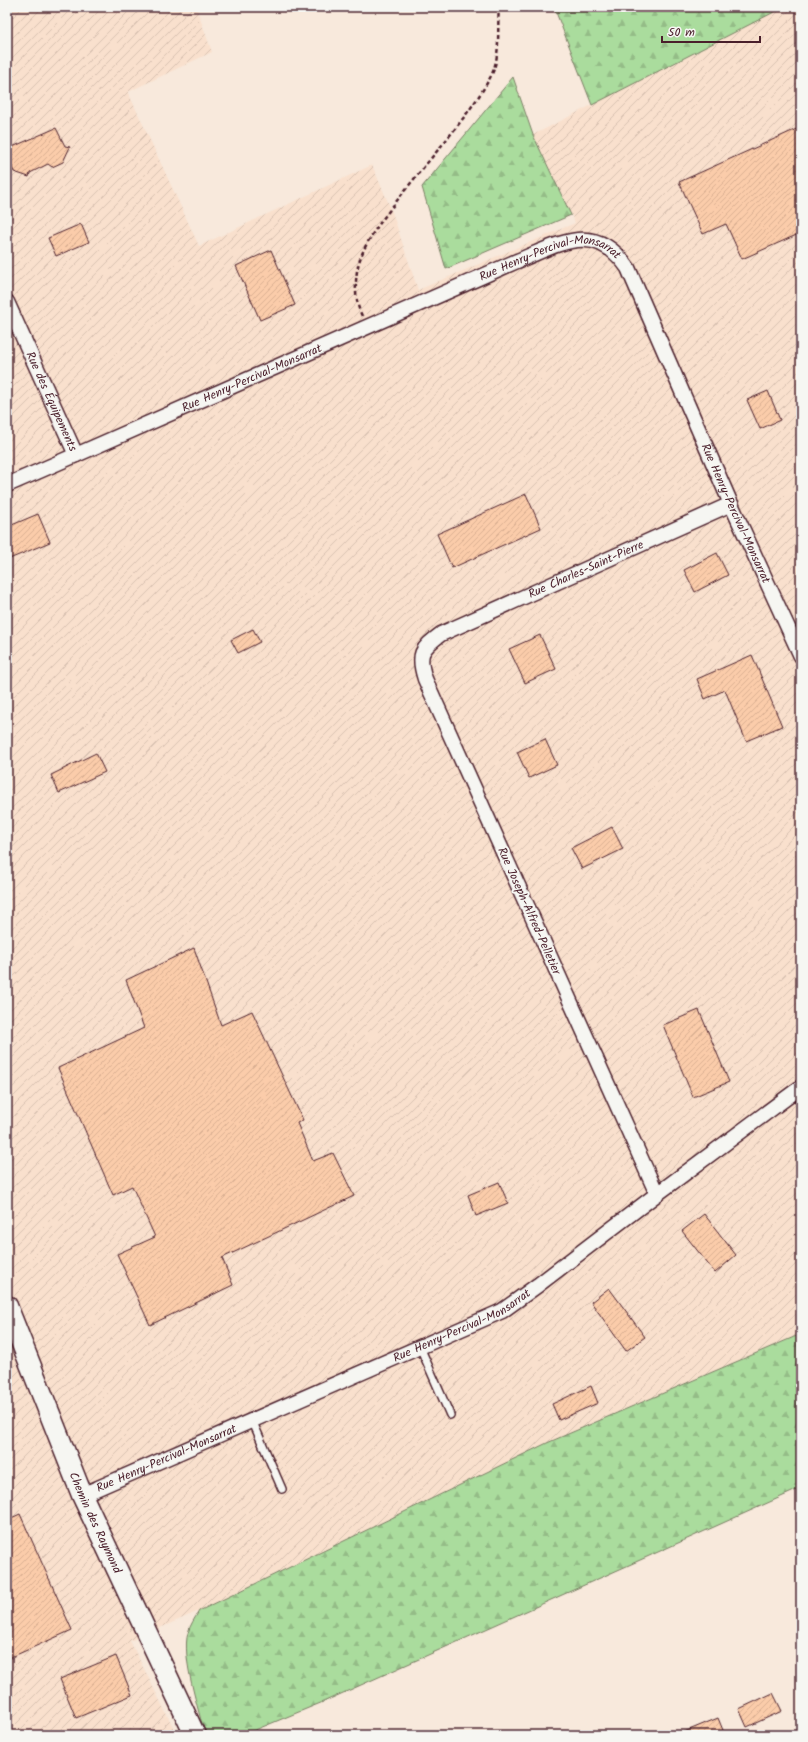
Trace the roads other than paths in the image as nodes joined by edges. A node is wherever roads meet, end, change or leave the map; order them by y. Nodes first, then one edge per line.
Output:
1 (7, 302) edge
2 (76, 455) junction
3 (7, 485) edge
4 (731, 504) junction
5 (441, 634) joint
6 (801, 656) edge
7 (801, 1087) edge
8 (656, 1194) junction
9 (8, 1311) edge
10 (420, 1347) junction
11 (450, 1415) dead end
12 (252, 1420) junction
13 (282, 1489) dead end
14 (82, 1495) junction
15 (195, 1735) edge

1 - 2 street, Rue des Équipements
2 - 3 street, Rue des Équipements
2 - 4 street, Rue Henry-Percival-Monsarrat
4 - 5 street, Rue Charles-Saint-Pierre
4 - 6 street, Rue Henry-Percival-Monsarrat
5 - 8 street, Rue Joseph-Alfred-Pelletier
7 - 8 street, Rue Henry-Percival-Monsarrat
8 - 10 street, Rue Henry-Percival-Monsarrat
9 - 14 street, Chemin des Raymond
10 - 11 lane
10 - 12 street, Rue Henry-Percival-Monsarrat
12 - 13 lane
12 - 14 street, Rue Henry-Percival-Monsarrat
14 - 15 street, Chemin des Raymond

